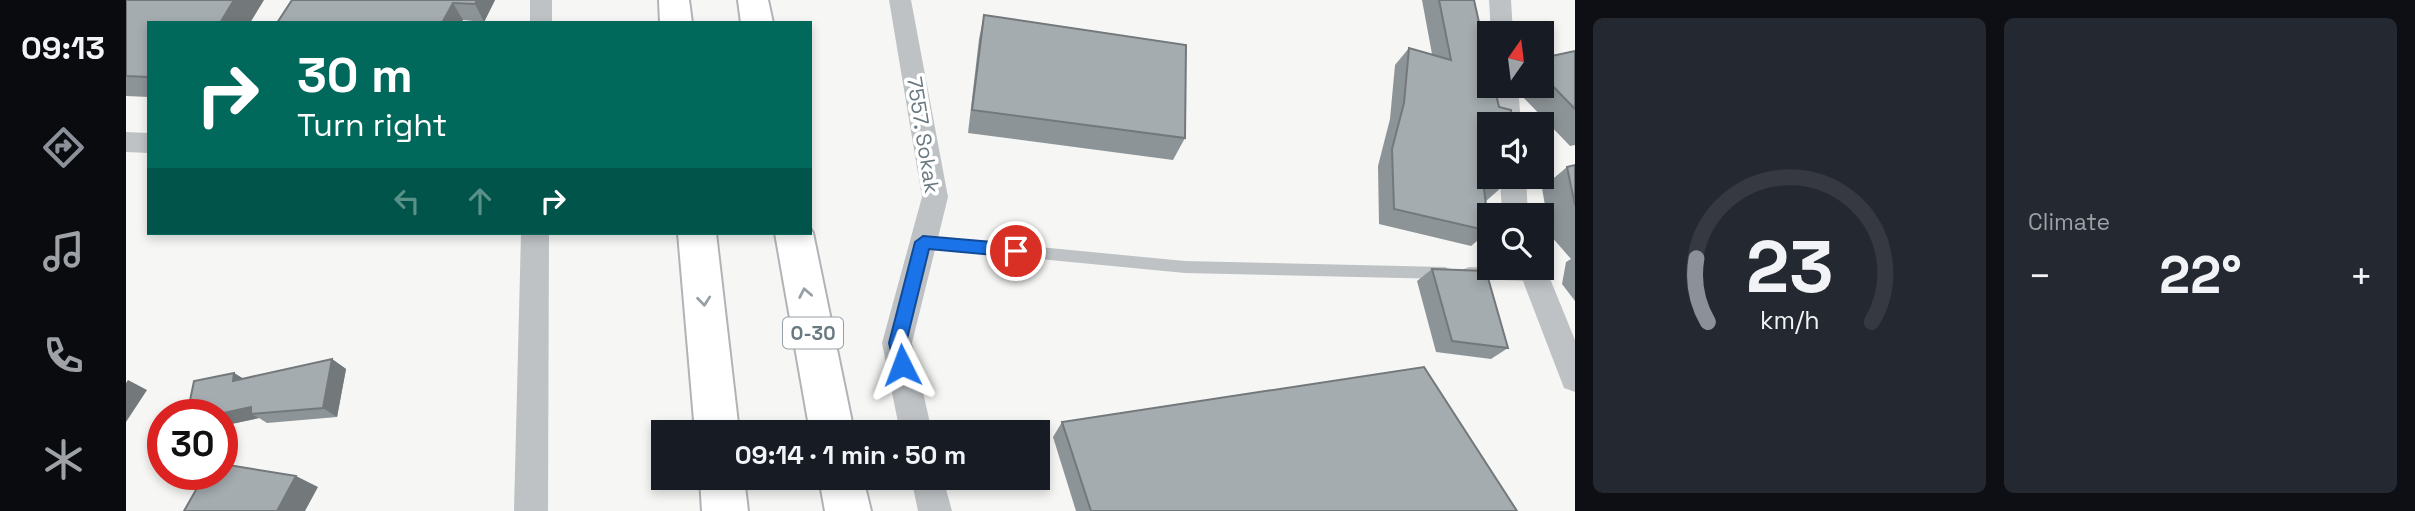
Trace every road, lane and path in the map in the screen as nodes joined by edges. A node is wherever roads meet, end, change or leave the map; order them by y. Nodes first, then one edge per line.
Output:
1 (541, 0) edge
2 (674, 0) edge
3 (753, 0) edge
4 (901, 0) edge
5 (1500, 0) edge
6 (541, 21) edge
7 (677, 21) edge
8 (757, 21) edge
9 (1501, 21) edge
10 (126, 142) edge
11 (147, 143) edge
12 (535, 235) edge
13 (698, 235) edge
14 (794, 235) edge
15 (923, 242) junction
16 (1477, 270) edge
17 (1537, 280) edge
18 (1575, 378) edge
19 (717, 420) edge
20 (830, 420) edge
21 (913, 420) edge
22 (723, 490) edge
23 (844, 490) edge
24 (929, 490) edge
25 (531, 511) edge
26 (725, 511) edge
27 (848, 511) edge
28 (935, 511) edge

1 - 6 street
2 - 7 highway
3 - 8 highway
4 - 15 street, 7557. Sokak
5 - 9 street
10 - 11 street
12 - 25 street
13 -> 19 highway
20 -> 14 highway, O-30
15 - 16 lane
15 - 21 street, 7557. Sokak
17 - 18 street
22 - 26 highway
23 - 27 highway
24 - 28 street

